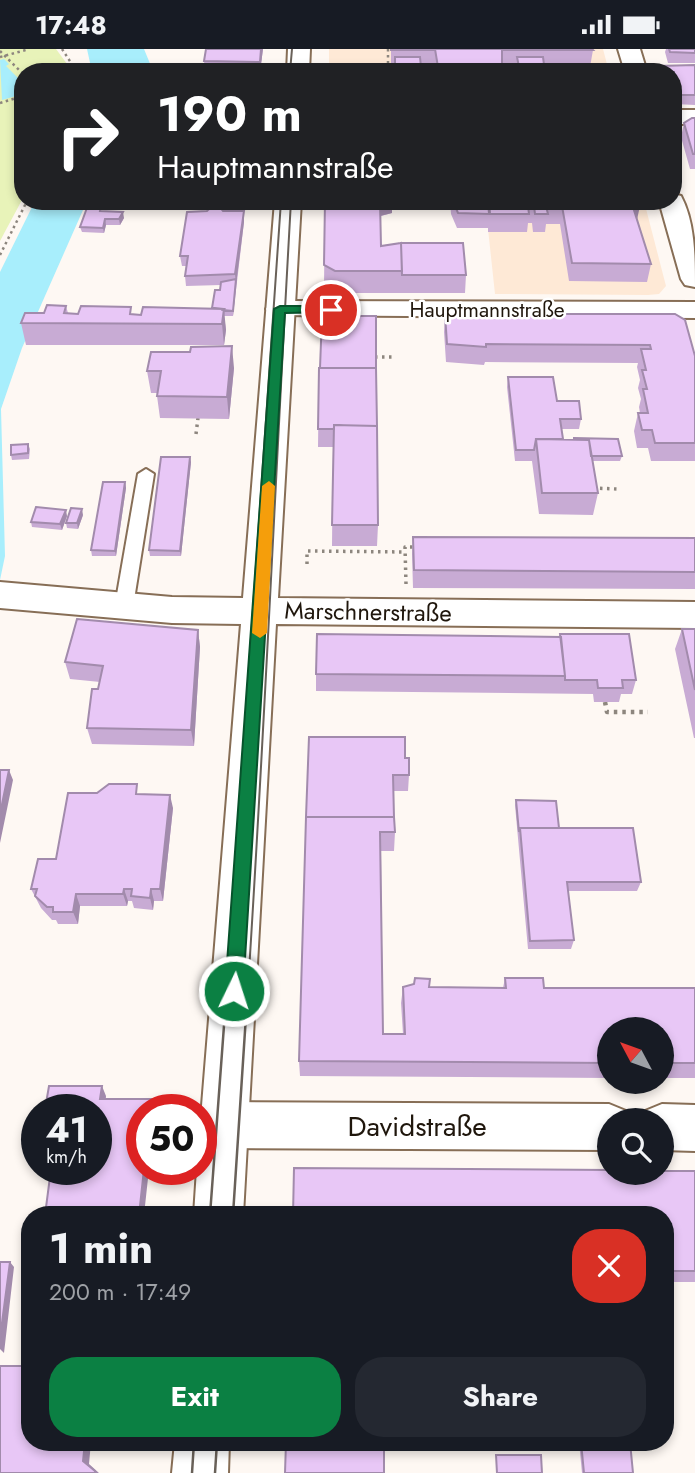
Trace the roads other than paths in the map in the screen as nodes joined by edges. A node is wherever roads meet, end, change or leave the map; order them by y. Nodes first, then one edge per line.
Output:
1 (287, 210) edge
2 (675, 210) edge
3 (695, 279) edge
4 (280, 309) junction
5 (695, 310) edge
6 (146, 474) dead end
7 (2, 595) edge
8 (124, 606) junction
9 (262, 611) junction
10 (695, 615) edge
11 (225, 1125) junction
12 (597, 1127) edge
13 (674, 1127) edge
14 (695, 1128) edge
15 (219, 1206) edge
16 (201, 1451) edge
17 (200, 1473) edge

1 - 4 main road
2 - 3 main road
4 - 5 main road, Hauptmannstraße
4 - 9 main road
6 - 8 lane
7 - 8 main road, Marschnerstraße
8 - 9 main road, Marschnerstraße
9 - 10 main road, Marschnerstraße
9 - 11 main road
11 - 12 main road, Davidstraße
11 - 15 main road
13 - 14 main road
16 - 17 main road

